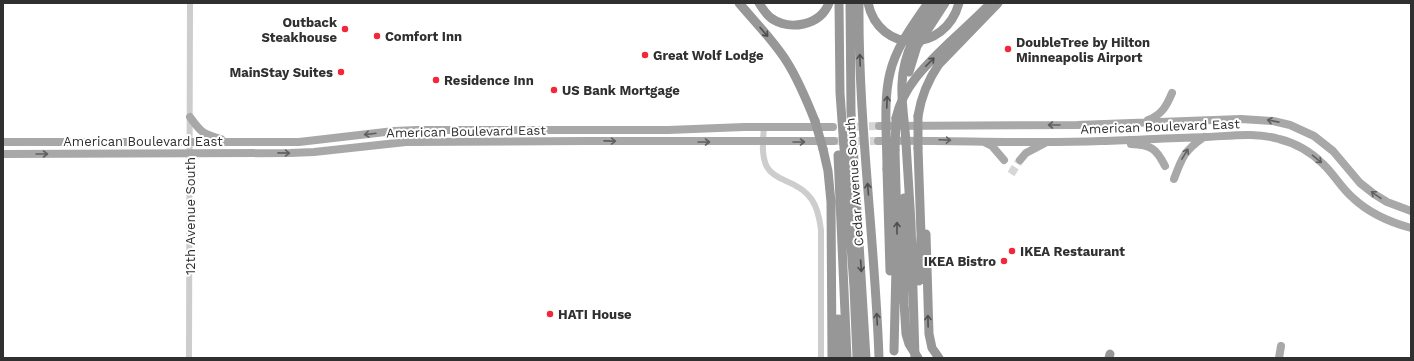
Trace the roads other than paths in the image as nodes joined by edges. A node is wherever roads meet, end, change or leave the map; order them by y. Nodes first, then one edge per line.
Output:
1 (190, 3) edge
2 (738, 3) edge
3 (759, 3) edge
4 (829, 3) edge
5 (839, 3) edge
6 (850, 3) edge
7 (859, 3) edge
8 (868, 3) edge
9 (928, 3) edge
10 (937, 3) edge
11 (945, 3) edge
12 (959, 3) edge
13 (991, 3) edge
14 (998, 3) edge
15 (840, 93) junction
16 (1172, 93) dead end
17 (190, 117) junction
18 (900, 117) junction
19 (1140, 122) junction
20 (878, 126) tunnel mouth
21 (764, 127) junction
22 (833, 127) dead end
23 (1206, 137) junction
24 (327, 139) junction
25 (834, 141) tunnel mouth
26 (878, 141) tunnel mouth
27 (984, 141) junction
28 (1100, 141) junction
29 (3, 142) edge
30 (95, 142) junction
31 (190, 142) junction
32 (231, 142) junction
33 (764, 142) junction
34 (1048, 142) junction
35 (328, 150) junction
36 (918, 150) junction
37 (95, 153) junction
38 (190, 153) junction
39 (3, 154) edge
40 (1004, 160) dead end
41 (1020, 160) tunnel mouth
42 (1165, 166) dead end
43 (906, 169) junction
44 (1174, 179) dead end
45 (1411, 211) edge
46 (1411, 228) edge
47 (832, 234) junction
48 (854, 287) junction
49 (1281, 346) dead end
50 (894, 355) edge
51 (189, 358) edge
52 (821, 358) edge
53 (832, 358) edge
54 (841, 358) edge
55 (847, 358) edge
56 (854, 358) edge
57 (857, 358) edge
58 (866, 358) edge
59 (879, 358) edge
60 (915, 358) edge
61 (918, 358) edge
62 (939, 358) edge
63 (1279, 358) edge

1 - 17 street, 12th Avenue South
2 -> 47 highway, bridge
3 - 4 highway
5 - 15 highway
6 -> 58 highway, Cedar Avenue South
59 -> 7 highway, Cedar Avenue South
8 - 12 highway
50 -> 9 highway, bridge
10 - 18 highway, bridge
11 - 18 highway, bridge
18 -> 13 highway
14 - 36 highway, bridge
15 - 48 highway
15 - 55 highway
16 - 19 main road
17 - 31 street, 12th Avenue South
17 - 32 main road
18 - 43 highway, bridge
50 -> 18 highway, bridge
19 -> 20 main road, American Boulevard East
45 -> 19 main road, American Boulevard East
21 - 22 main road, American Boulevard East
21 -> 24 main road, American Boulevard East
21 - 33 street
23 - 28 main road, American Boulevard East
44 -> 23 main road
23 -> 46 main road, American Boulevard East
24 - 32 main road, American Boulevard East
24 - 35 main road
33 -> 25 main road, American Boulevard East
26 -> 27 main road, American Boulevard East
27 - 34 main road, American Boulevard East
27 - 40 main road
28 - 34 main road, American Boulevard East
28 - 42 main road
29 - 30 main road, American Boulevard East
30 - 31 main road, American Boulevard East
30 - 37 main road
31 - 32 main road, American Boulevard East
31 - 38 street, 12th Avenue South
35 -> 33 main road, American Boulevard East
33 - 52 street
34 - 41 main road
38 -> 35 main road, American Boulevard East
36 - 60 highway
62 -> 36 highway
37 - 38 main road, American Boulevard East
39 -> 37 main road, American Boulevard East
38 - 51 street, 12th Avenue South
43 - 60 highway
43 - 61 highway, bridge
47 - 53 highway
47 - 54 highway
48 - 56 highway
48 - 57 highway
49 - 63 main road

